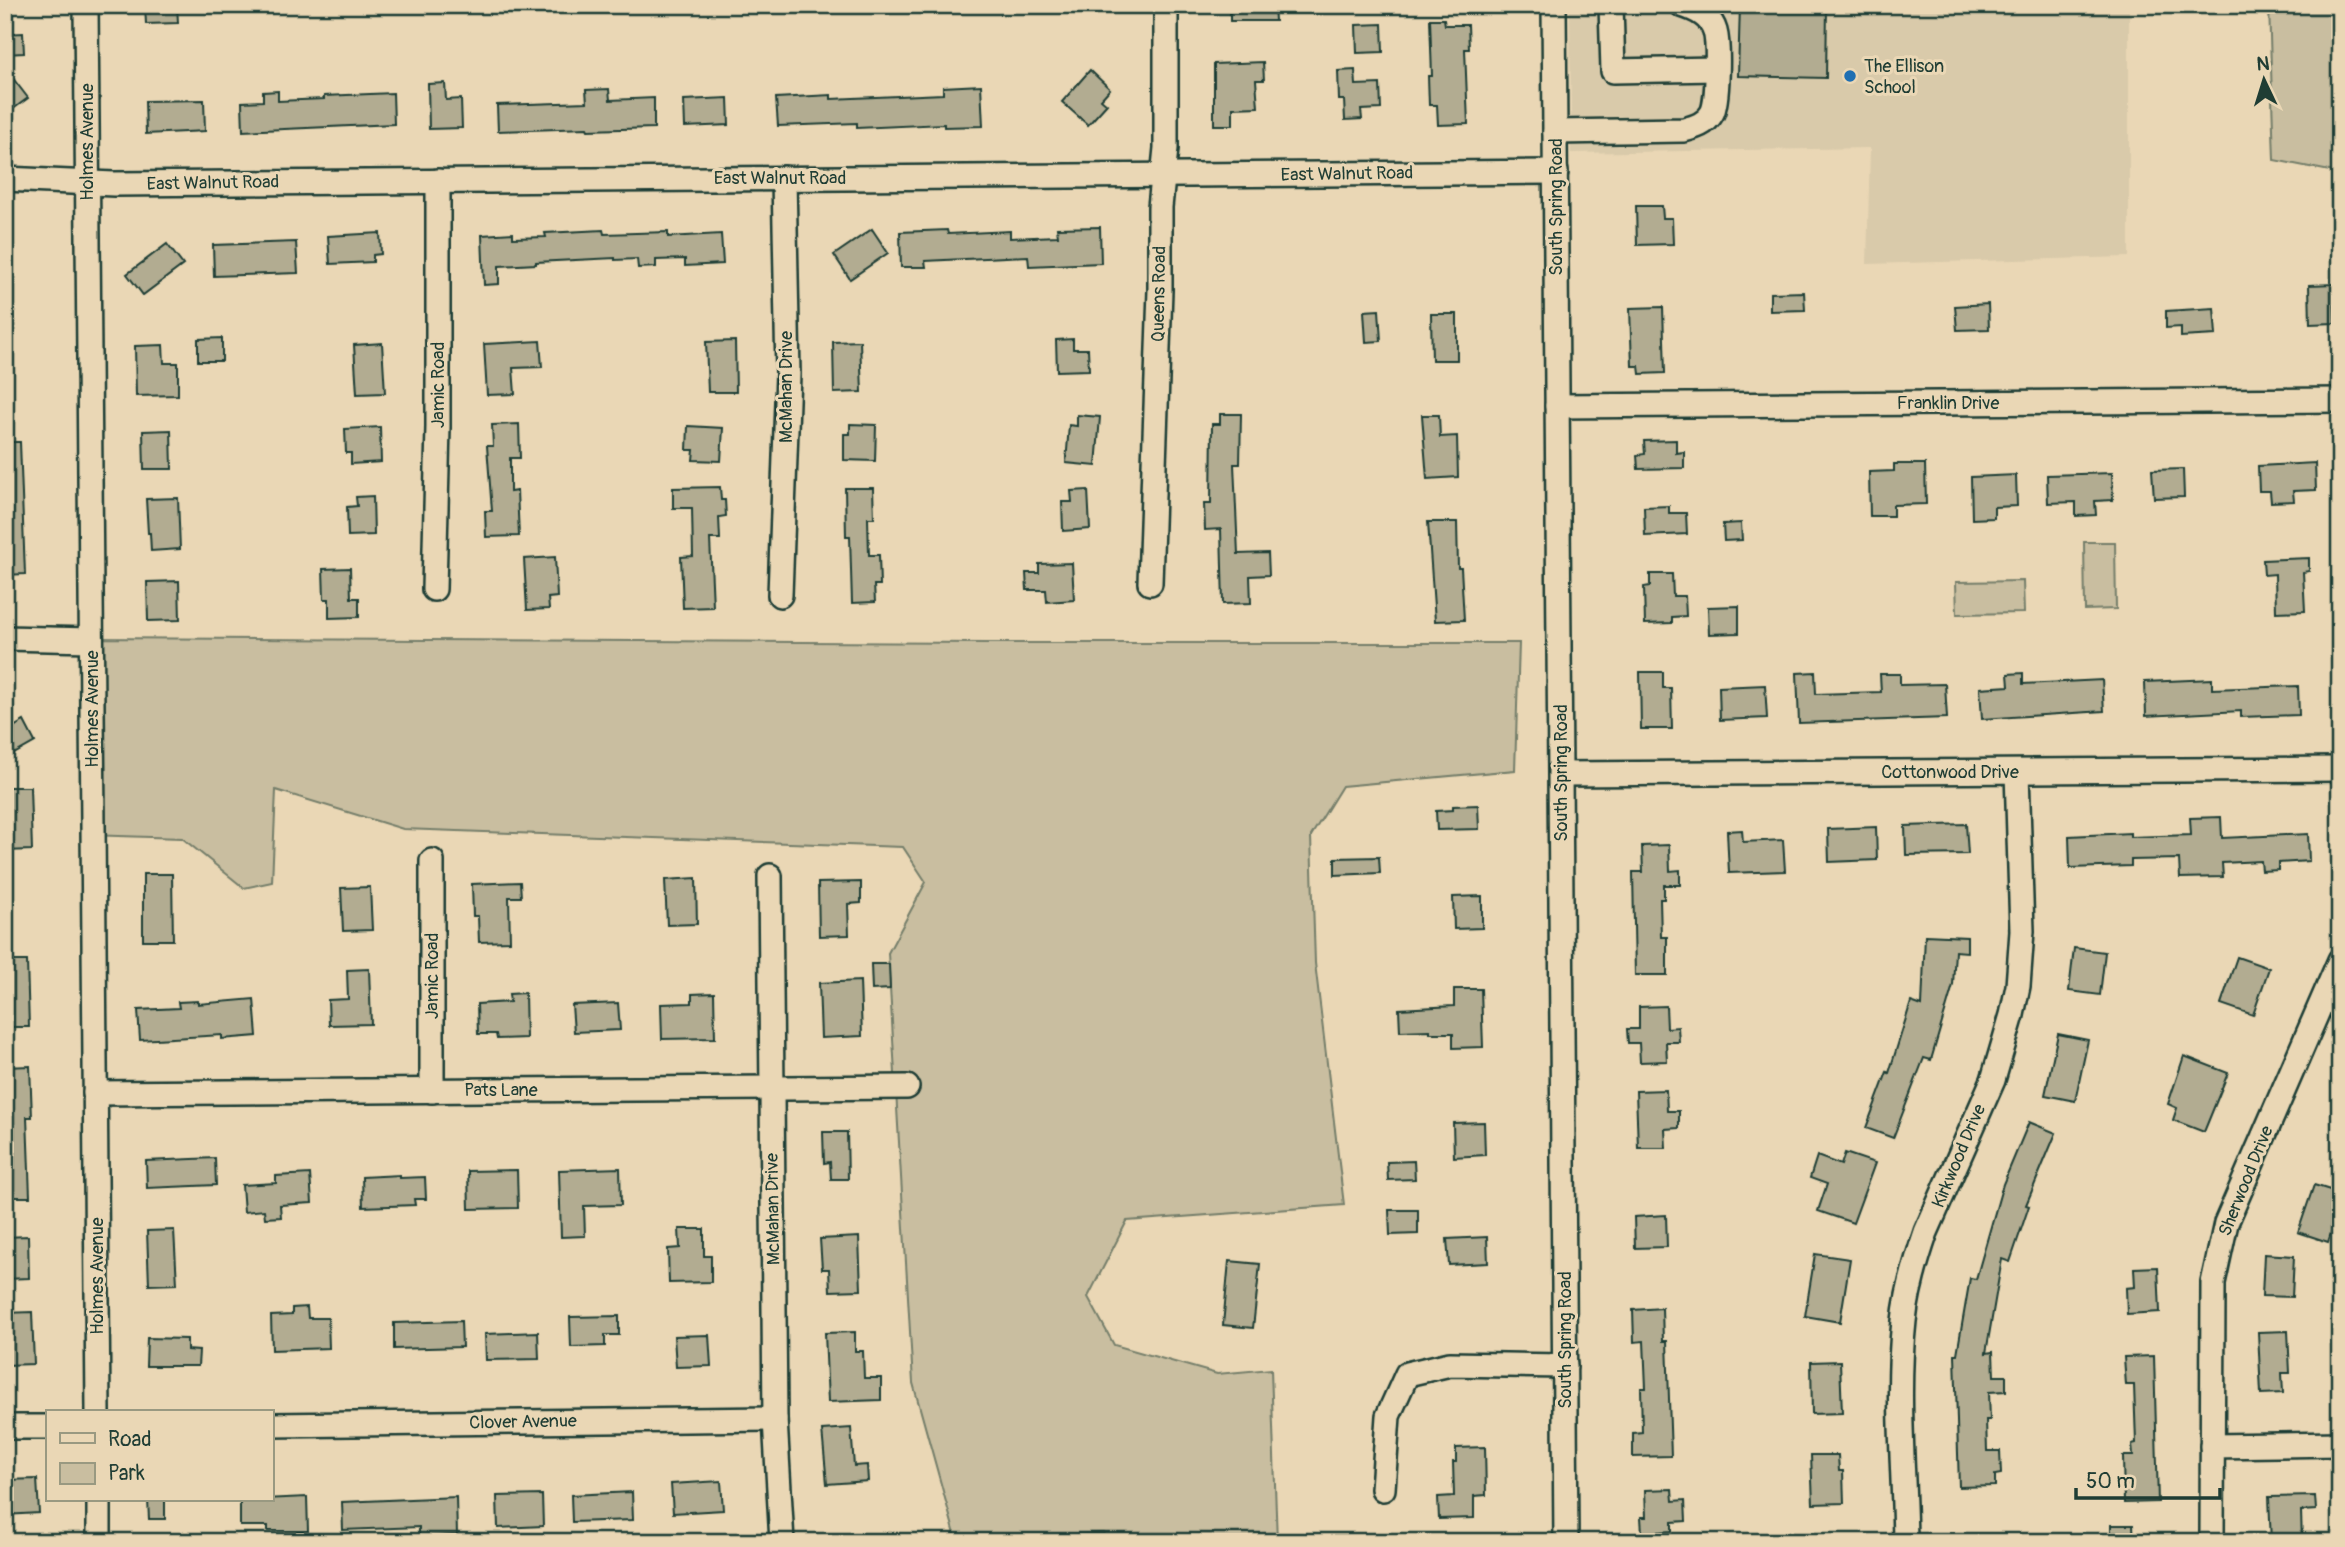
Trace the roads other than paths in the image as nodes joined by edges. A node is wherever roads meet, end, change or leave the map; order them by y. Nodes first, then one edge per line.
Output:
1 (86, 5) edge
2 (1166, 5) edge
3 (1554, 5) edge
4 (1611, 5) edge
5 (1682, 5) edge
6 (1716, 69) junction
7 (1555, 132) junction
8 (1556, 172) junction
9 (1163, 176) junction
10 (784, 178) junction
11 (5, 179) edge
12 (438, 181) junction
13 (87, 183) junction
14 (2340, 400) edge
15 (1557, 406) junction
16 (1150, 583) dead end
17 (434, 589) dead end
18 (780, 595) dead end
19 (5, 638) edge
20 (91, 640) junction
21 (2340, 769) edge
22 (2017, 772) junction
23 (1561, 774) junction
24 (432, 862) dead end
25 (770, 876) dead end
26 (2340, 960) edge
27 (907, 1087) dead end
28 (772, 1088) junction
29 (432, 1091) junction
30 (95, 1093) junction
31 (1565, 1366) junction
32 (98, 1410) edge
33 (775, 1419) junction
34 (273, 1424) edge
35 (5, 1427) edge
36 (46, 1427) edge
37 (2340, 1444) edge
38 (2212, 1446) junction
39 (1383, 1489) dead end
40 (99, 1502) edge
41 (99, 1542) edge
42 (782, 1542) edge
43 (1566, 1542) edge
44 (1905, 1542) edge
45 (2212, 1542) edge

1 - 13 street, Holmes Avenue
2 - 9 street, Queens Road
3 - 7 street, South Spring Road
4 - 6 street
5 - 6 street
6 - 7 street
7 - 8 street, South Spring Road
8 - 9 street, East Walnut Road
8 - 15 street, South Spring Road
9 - 10 street, East Walnut Road
9 - 16 street, Queens Road
10 - 12 street, East Walnut Road
10 - 18 street, McMahan Drive
11 - 13 street, East Walnut Road
12 - 13 street, East Walnut Road
12 - 17 street, Jamic Road
13 - 20 street, Holmes Avenue
14 - 15 street, Franklin Drive
15 - 23 street, South Spring Road
19 - 20 street
20 - 30 street, Holmes Avenue
21 - 22 street, Cottonwood Drive
22 - 23 street, Cottonwood Drive
22 - 44 street, Kirkwood Drive
23 - 31 street, South Spring Road
24 - 29 street, Jamic Road
25 - 28 street, McMahan Drive
26 - 38 street, Sherwood Drive
27 - 28 street, Pats Lane
28 - 29 street, Pats Lane
28 - 33 street, McMahan Drive
29 - 30 street, Pats Lane
30 - 32 street, Holmes Avenue
31 - 39 street
31 - 43 street, South Spring Road
33 - 34 street, Clover Avenue
33 - 42 street, McMahan Drive
35 - 36 street
37 - 38 street
38 - 45 street, Sherwood Drive
40 - 41 street

